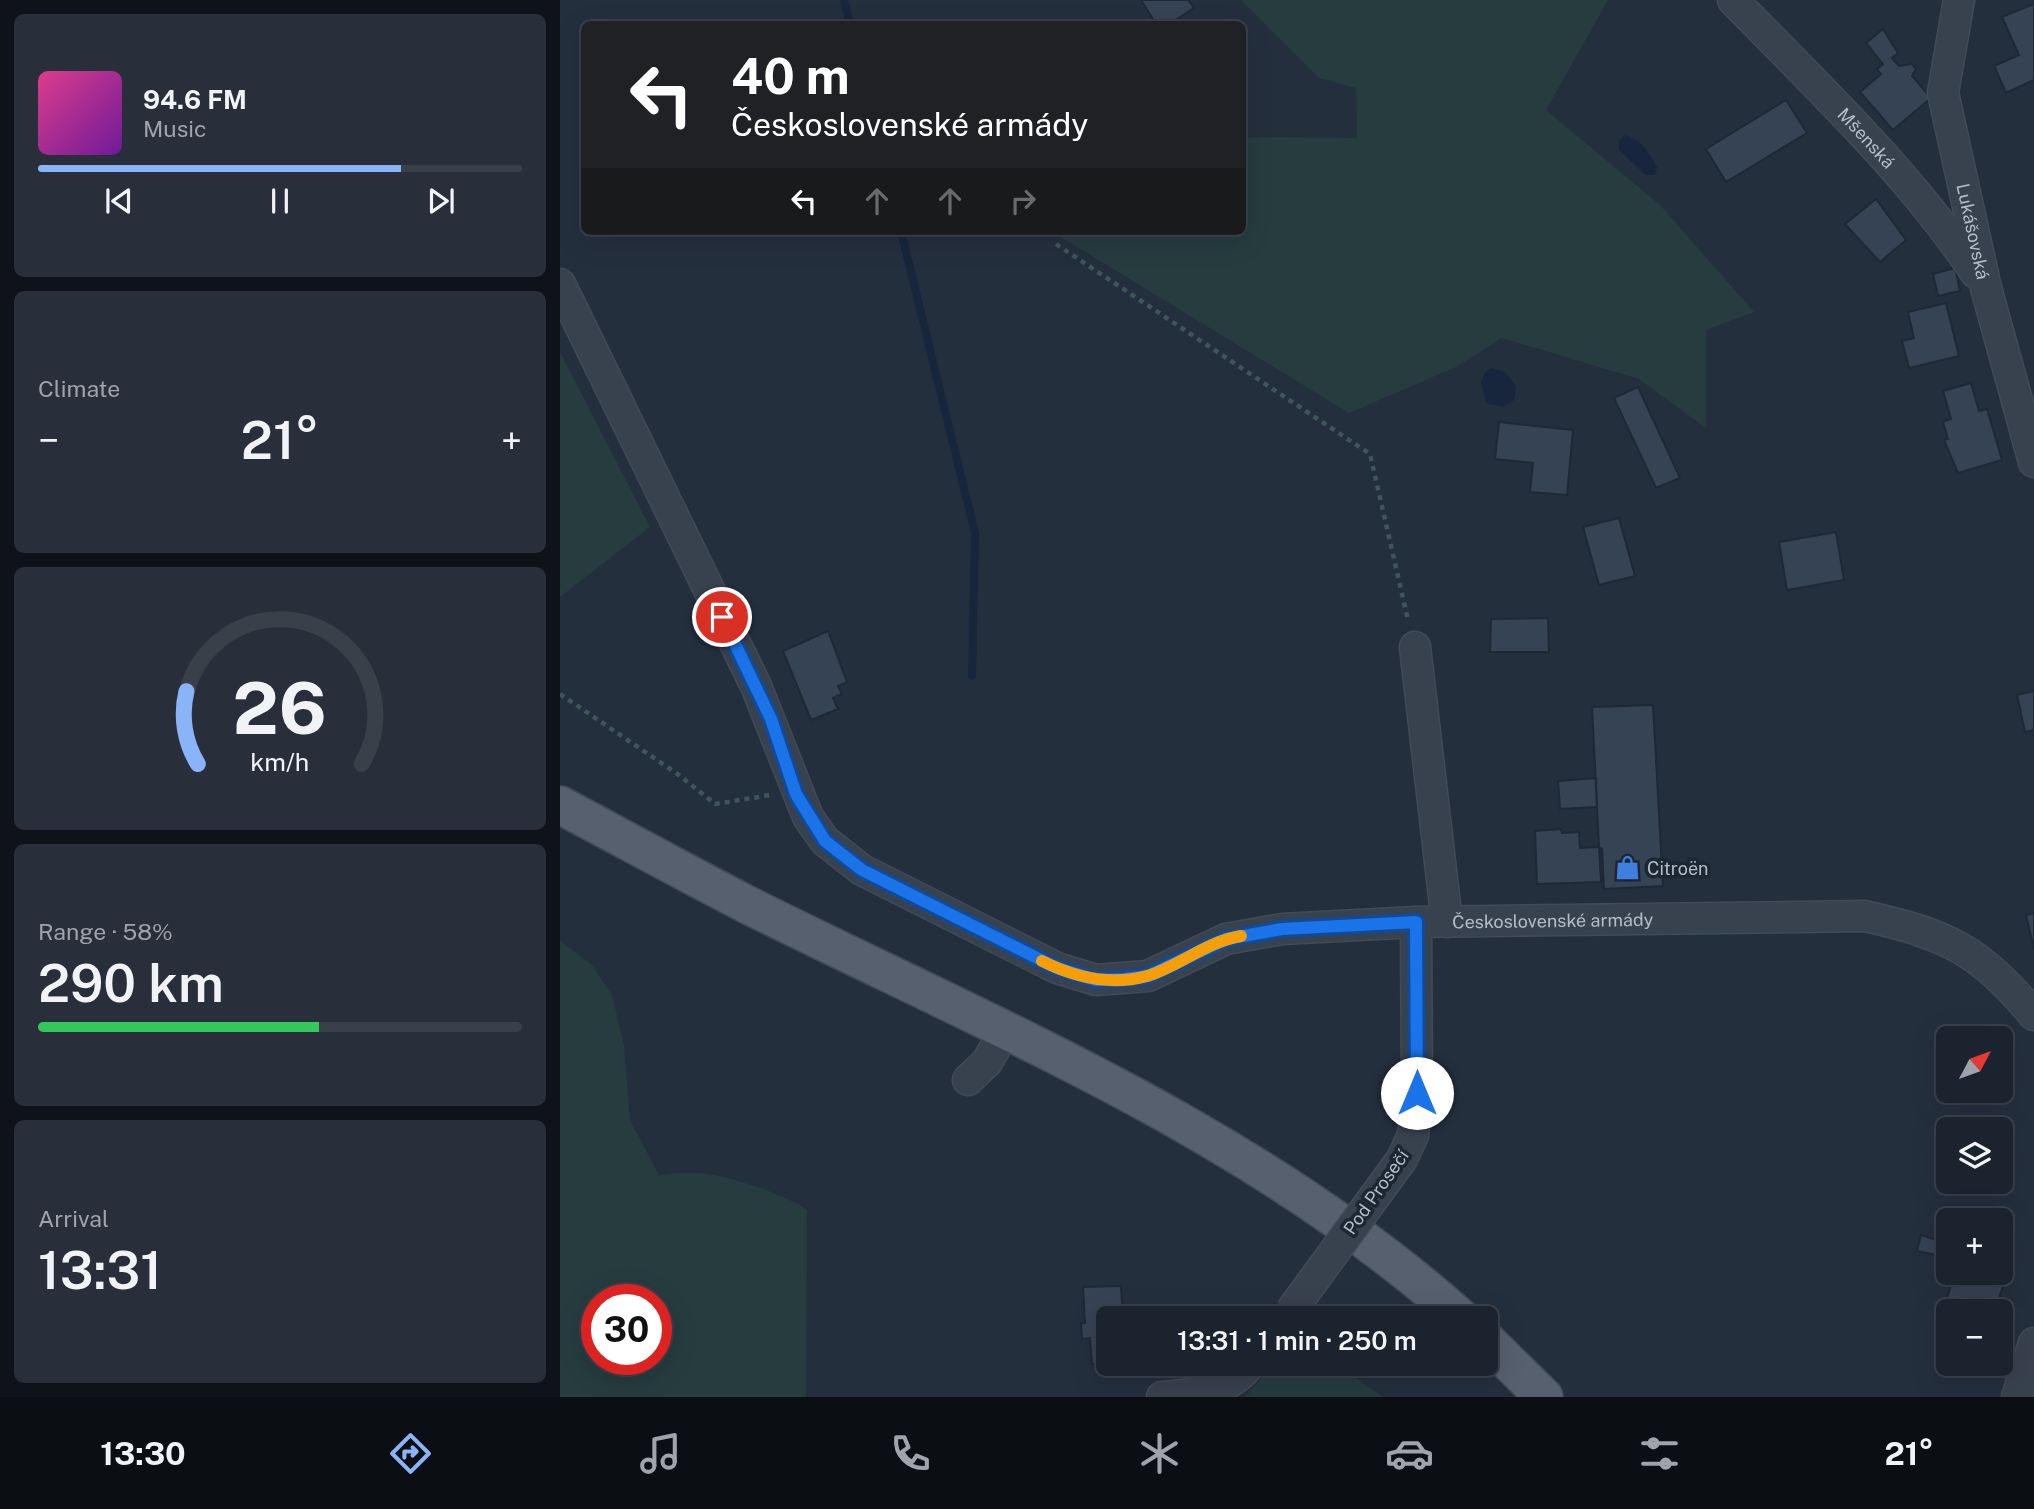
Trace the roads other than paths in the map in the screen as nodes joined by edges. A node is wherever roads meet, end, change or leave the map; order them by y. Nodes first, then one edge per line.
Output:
1 (1733, 0) edge
2 (1959, 0) edge
3 (560, 284) edge
4 (1986, 288) junction
5 (2034, 462) edge
6 (1415, 647) road end
7 (560, 805) edge
8 (1416, 922) junction
9 (1447, 922) junction
10 (2024, 989) edge
11 (2034, 1015) edge
12 (1006, 1029) junction
13 (968, 1080) dead end
14 (1295, 1306) edge
15 (1447, 1306) edge
16 (2034, 1343) edge
17 (1498, 1352) edge
18 (1236, 1376) edge
19 (1162, 1397) edge
20 (1544, 1397) edge
21 (2017, 1397) edge

1 - 4 street, Mšenská
2 - 4 street, Lukášovská
3 - 8 street, Československé armády
4 - 5 street, Lukášovská
6 - 9 street
7 - 12 main road
8 - 9 street, Československé armády
8 - 14 street, Pod Prosečí, bridge
9 - 10 street, Československé armády
10 - 11 street, Československé armády
12 - 13 street
12 - 15 main road
16 - 21 street
17 - 20 main road
18 - 19 street

